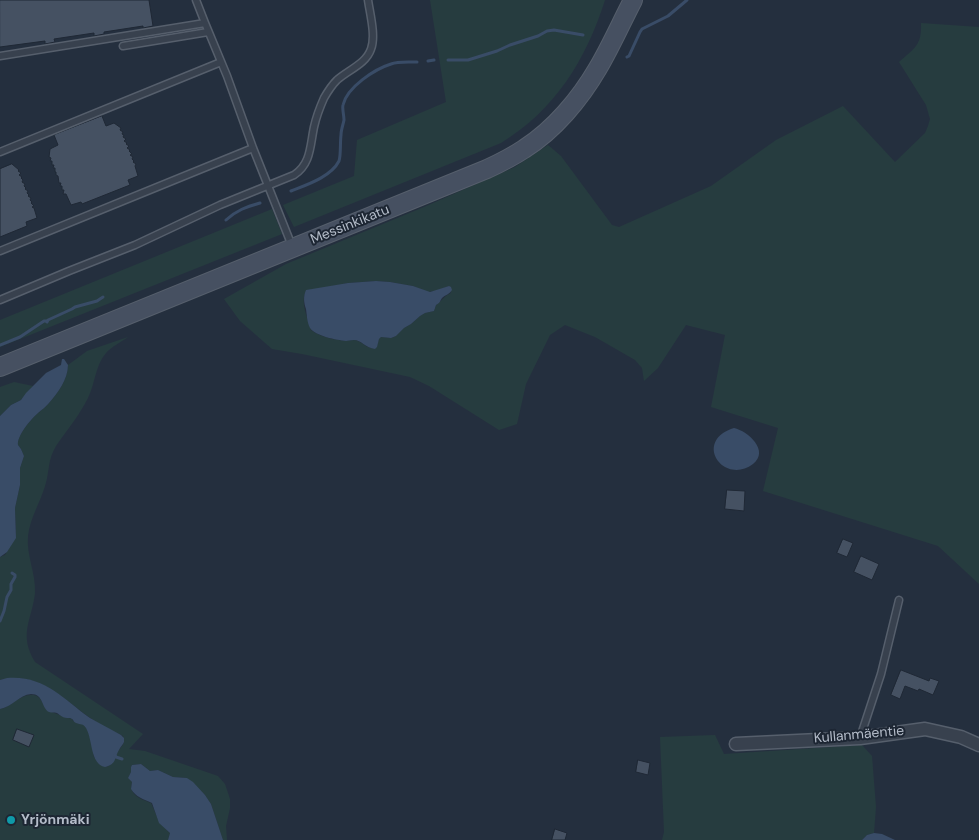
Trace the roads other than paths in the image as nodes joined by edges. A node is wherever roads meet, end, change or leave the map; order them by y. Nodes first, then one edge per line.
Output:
1 (196, 0) edge
2 (368, 0) edge
3 (633, 0) edge
4 (205, 23) junction
5 (208, 32) junction
6 (124, 46) dead end
7 (0, 56) edge
8 (221, 62) junction
9 (253, 148) junction
10 (0, 152) edge
11 (268, 185) junction
12 (293, 249) junction
13 (0, 251) edge
14 (0, 300) edge
15 (0, 367) edge
16 (899, 600) dead end
17 (860, 738) junction
18 (736, 744) dead end
19 (979, 745) edge

1 - 4 lane
2 - 11 lane
3 - 12 street, Messinkikatu
4 - 5 lane
4 - 7 lane
5 - 6 lane
5 - 8 lane
8 - 9 lane
8 - 10 lane
9 - 11 lane
9 - 13 lane
11 - 12 lane
11 - 14 lane
12 - 15 street, Messinkikatu
16 - 17 lane
17 - 18 street, Kullanmäentie
17 - 19 street, Kullanmäentie

